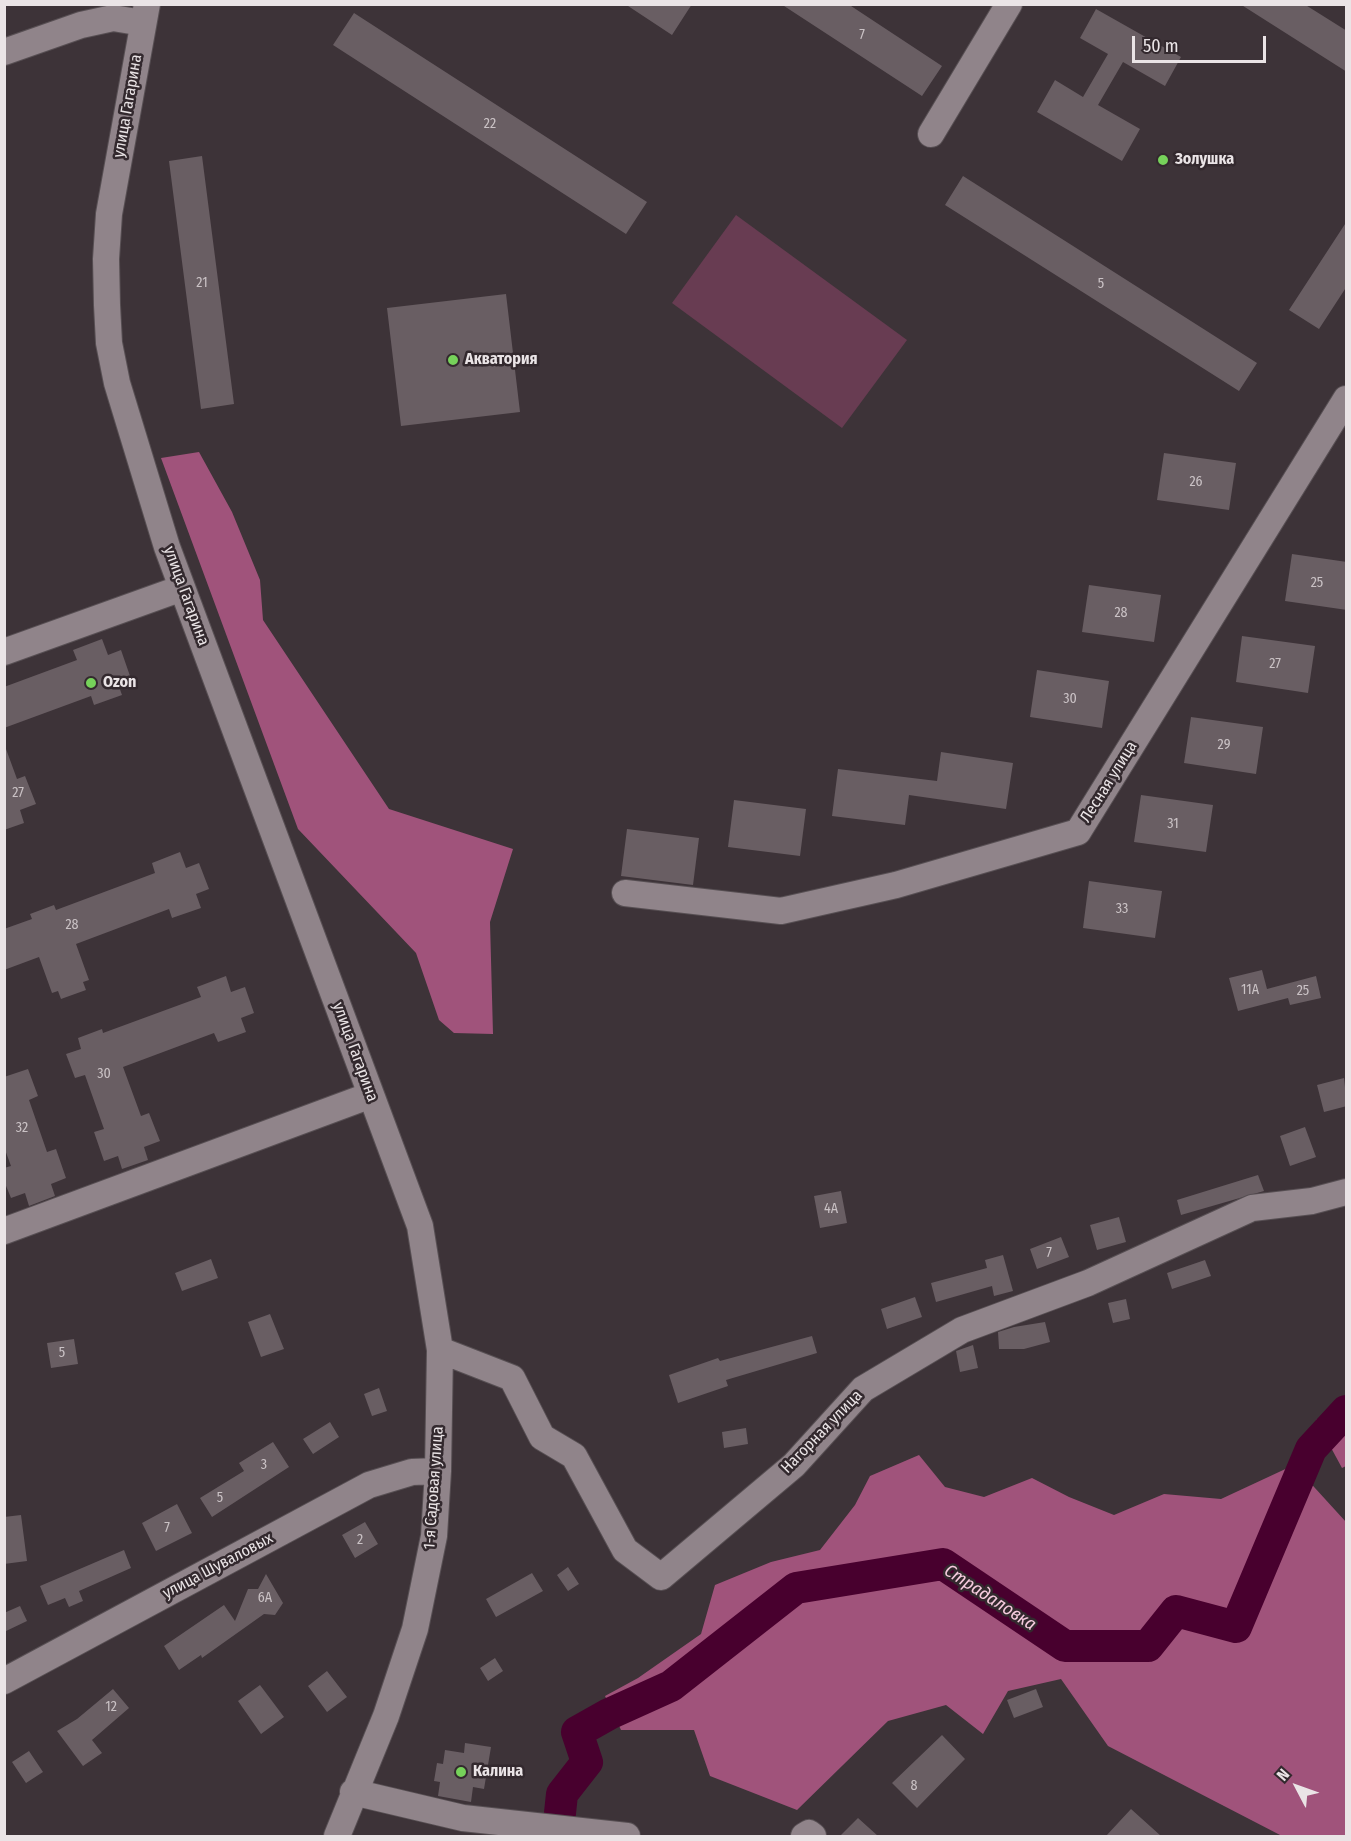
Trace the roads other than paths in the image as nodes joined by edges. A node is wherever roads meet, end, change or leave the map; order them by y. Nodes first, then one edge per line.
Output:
1 (1009, 4) edge
2 (145, 14) edge
3 (4, 52) edge
4 (930, 134) dead end
5 (1347, 399) edge
6 (182, 588) junction
7 (4, 652) edge
8 (624, 893) dead end
9 (371, 1095) junction
10 (397, 1165) joint
11 (1347, 1192) edge
12 (4, 1231) edge
13 (440, 1350) junction
14 (438, 1470) junction
15 (4, 1681) edge
16 (353, 1792) junction
17 (337, 1836) edge
18 (627, 1836) edge
19 (804, 1836) edge
20 (813, 1836) edge

1 - 4 street
2 - 3 street
2 - 6 street, улица Гагарина
5 - 8 street, Лесная улица
6 - 7 street
6 - 9 street, улица Гагарина
9 - 10 street, улица Гагарина
9 - 12 street
10 - 13 street, 1-я Садовая улица
11 - 13 street, Нагорная улица
13 - 14 street, 1-я Садовая улица
14 - 15 street, улица Шуваловых
14 - 16 street, 1-я Садовая улица
16 - 17 street, 1-я Садовая улица
16 - 18 street
19 - 20 street

